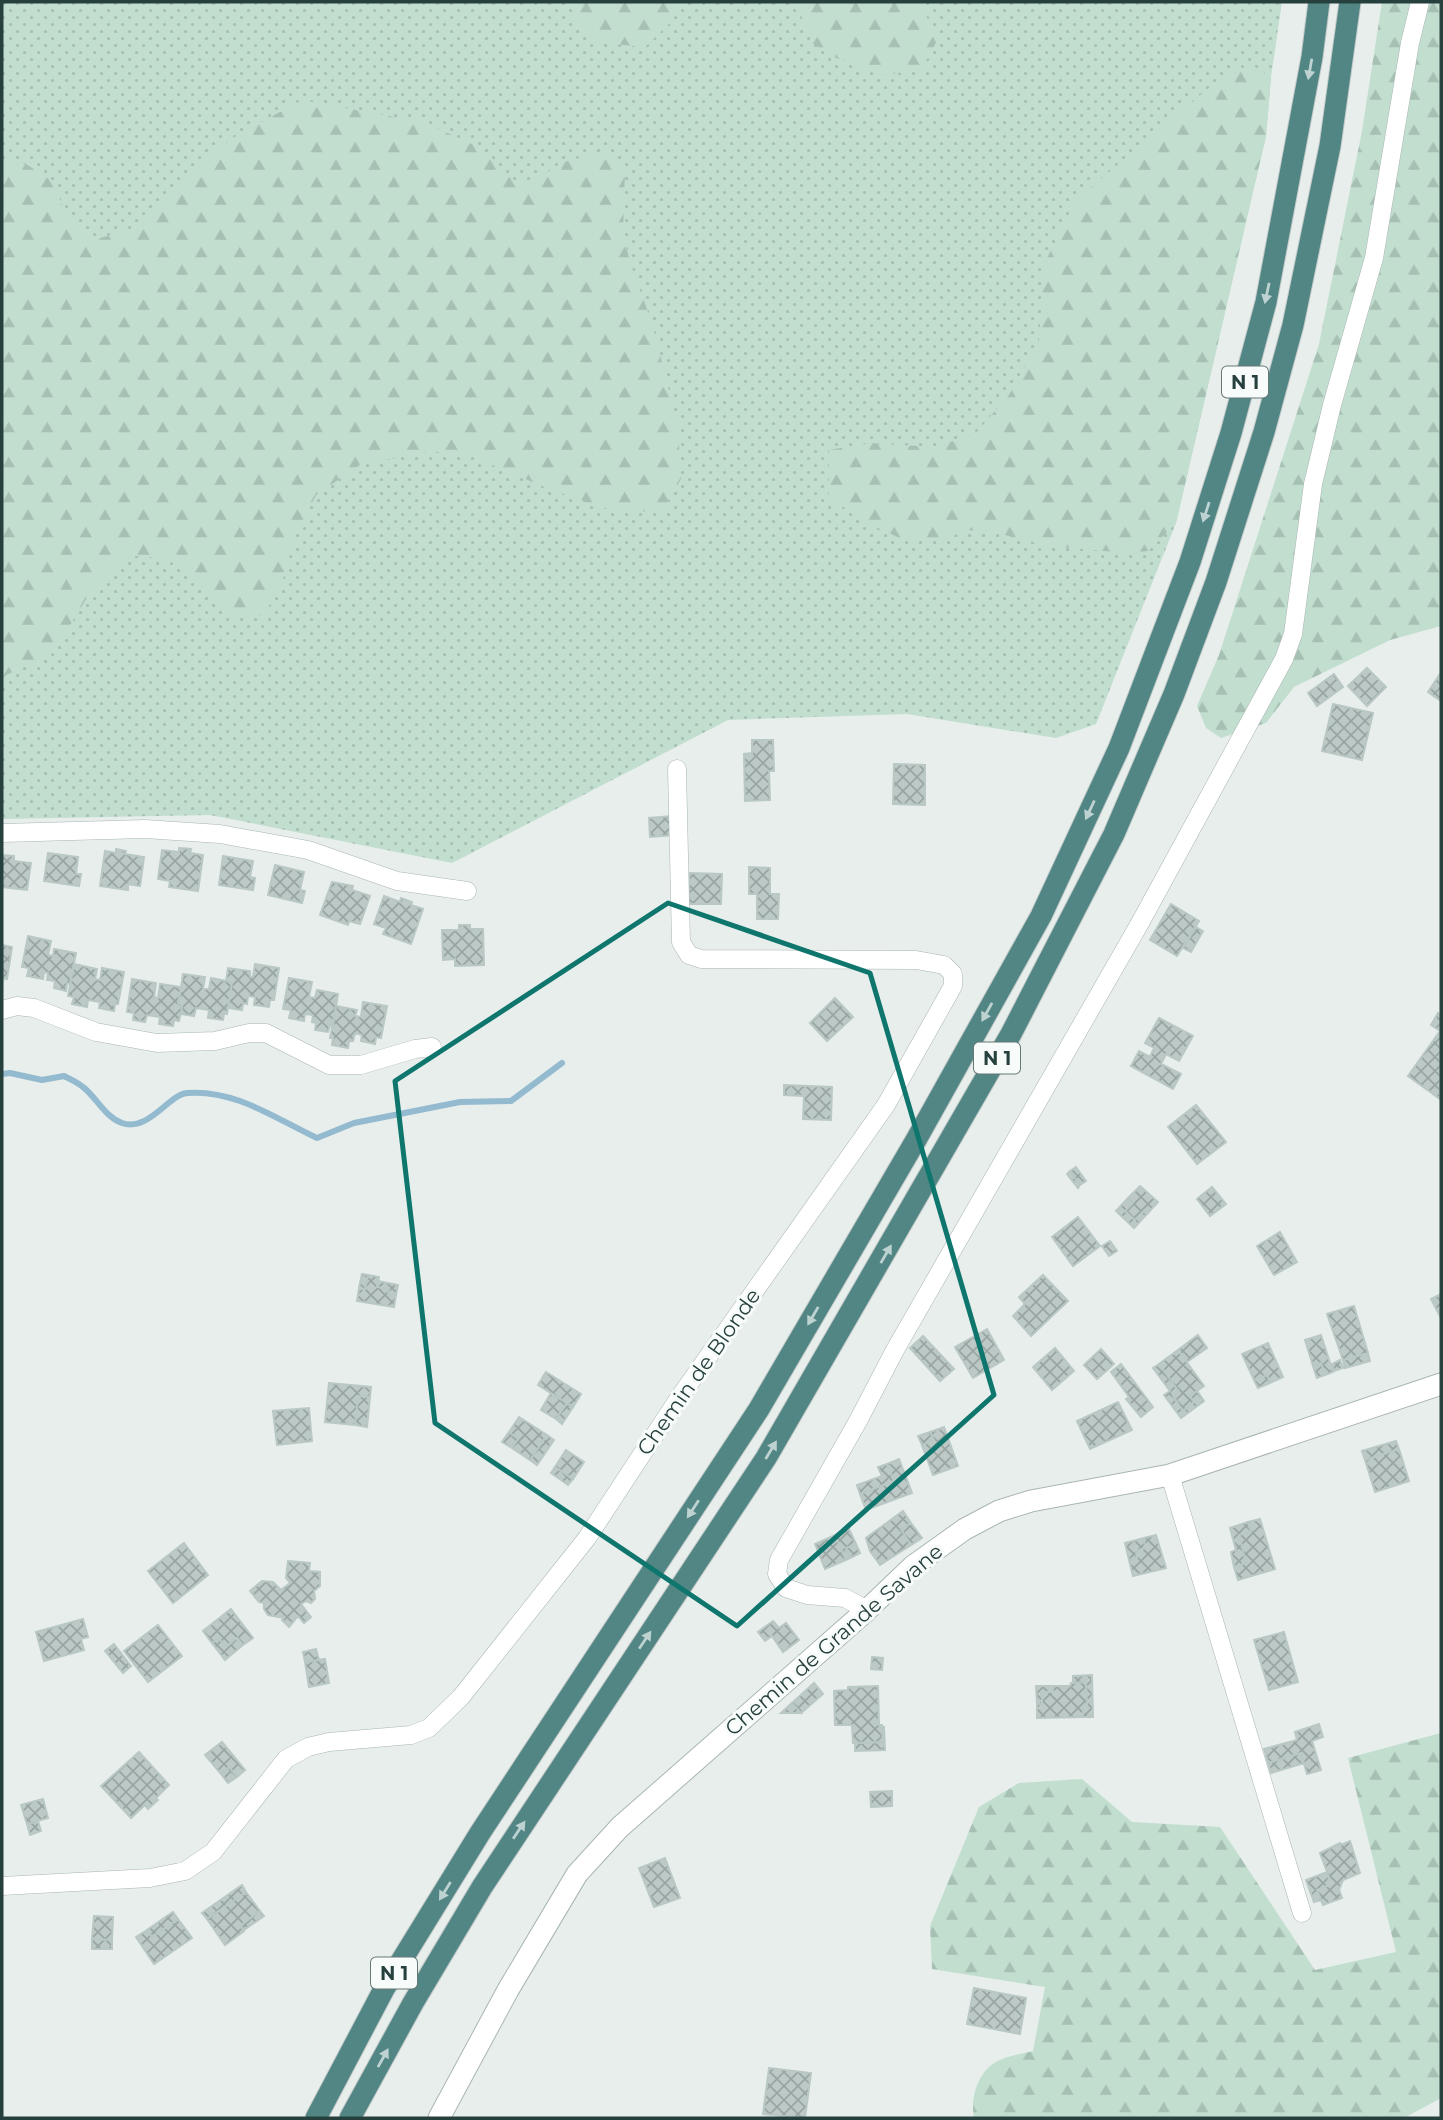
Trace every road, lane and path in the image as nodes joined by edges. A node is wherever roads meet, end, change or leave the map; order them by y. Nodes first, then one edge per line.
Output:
1 (1319, 2) edge
2 (1350, 2) edge
3 (1420, 2) edge
4 (677, 769) dead end
5 (2, 834) edge
6 (467, 891) dead end
7 (2, 1010) edge
8 (432, 1047) dead end
9 (1441, 1384) edge
10 (1170, 1475) junction
11 (867, 1610) junction
12 (2, 1886) edge
13 (1302, 1913) dead end
14 (331, 2090) junction
15 (310, 2118) edge
16 (316, 2118) edge
17 (350, 2118) edge
18 (439, 2118) edge

1 -> 14 highway, N 1
17 -> 2 highway, N 1
3 - 11 street
4 - 12 street, Chemin de Blonde
5 - 6 street
7 - 8 street
9 - 10 street, Chemin de Grande Savane
10 - 11 street, Chemin de Grande Savane
10 - 13 street
11 - 18 street, Chemin de Grande Savane
14 - 15 highway
14 - 16 highway, N 1

